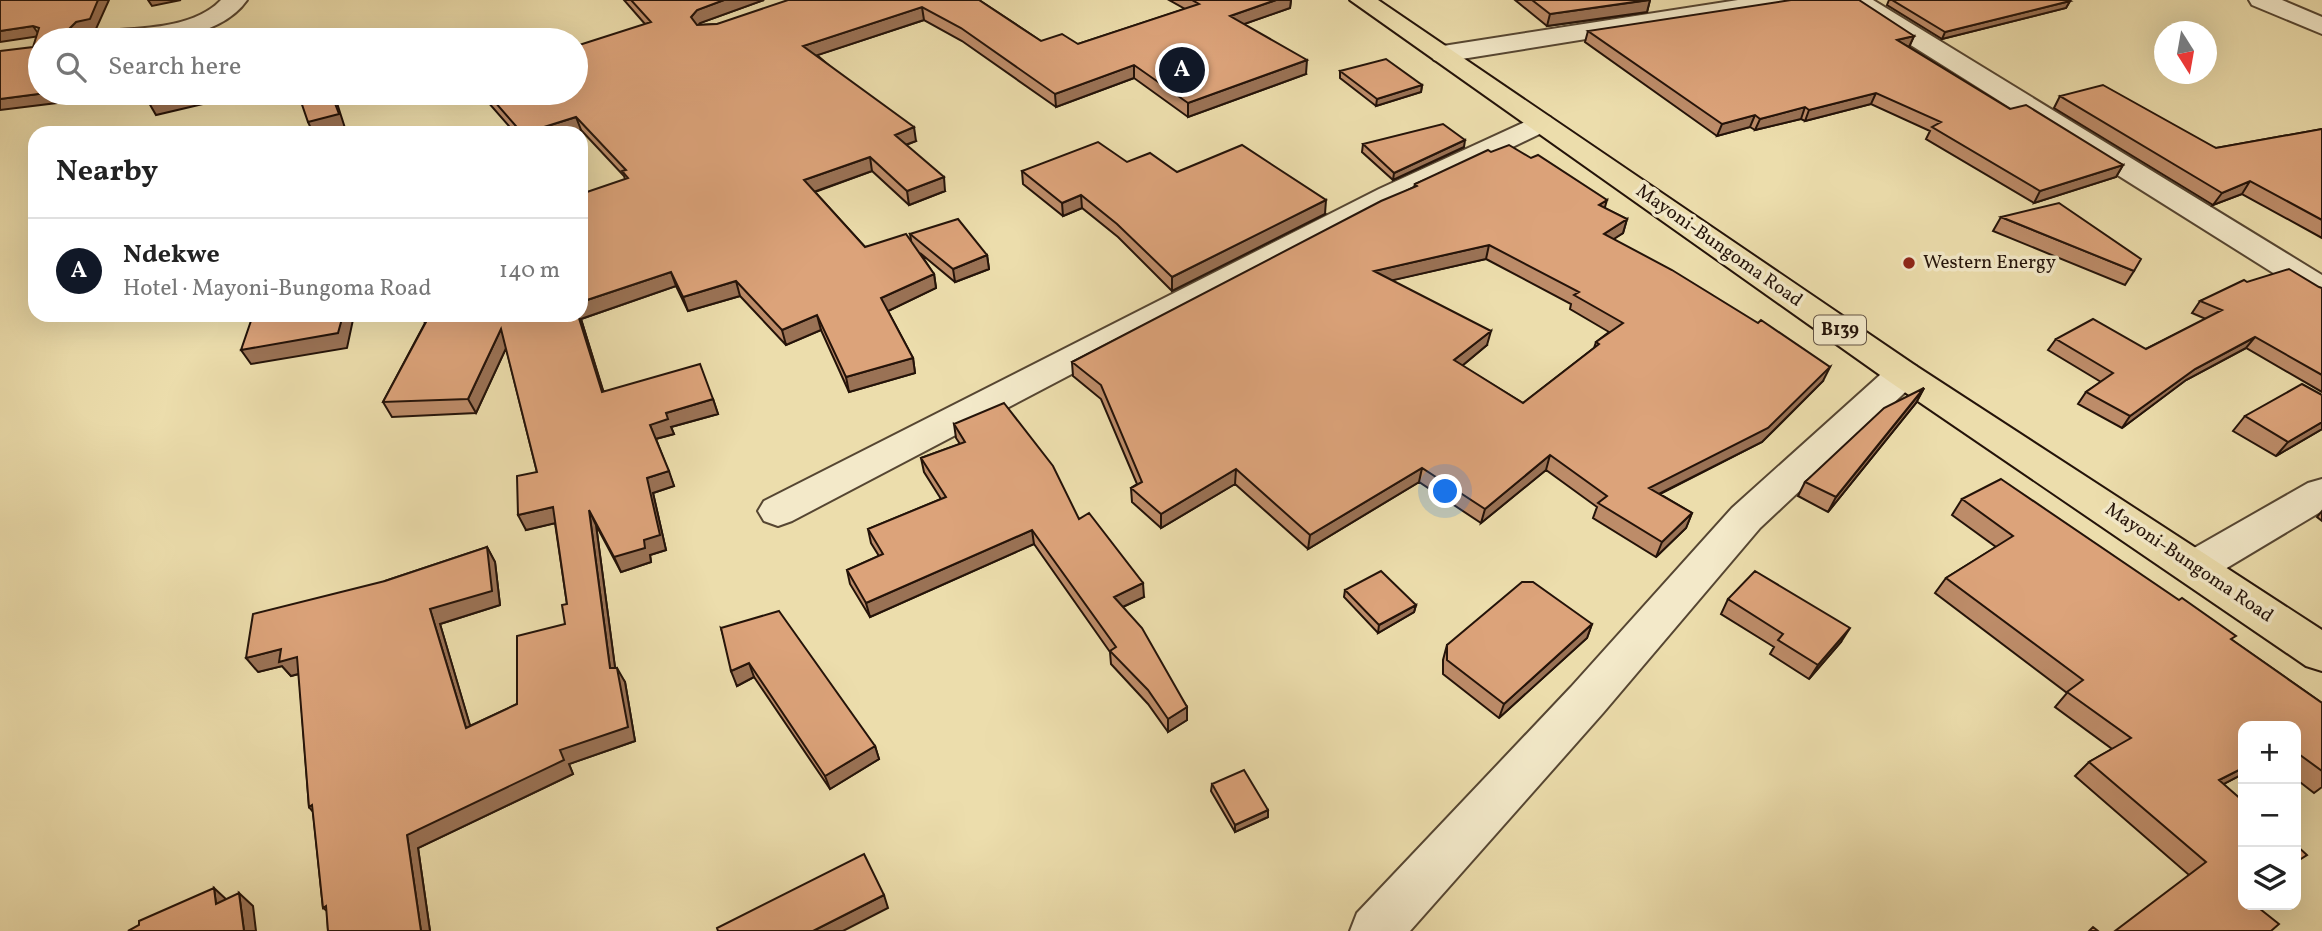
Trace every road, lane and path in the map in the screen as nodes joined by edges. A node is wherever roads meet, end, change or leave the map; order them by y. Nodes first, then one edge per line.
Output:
1 (234, 0) edge
2 (1362, 0) edge
3 (1786, 0) edge
4 (1856, 0) edge
5 (2261, 0) edge
6 (2322, 26) edge
7 (164, 28) edge
8 (1443, 54) junction
9 (1540, 123) junction
10 (2322, 289) edge
11 (1903, 374) junction
12 (2322, 492) edge
13 (778, 511) dead end
14 (2195, 567) junction
15 (2322, 653) edge
16 (1376, 931) edge

1 - 7 street
2 - 8 main road, Mayoni-Bungoma Road / B139
3 - 8 street
4 - 10 street
5 - 6 street
8 - 9 main road, Mayoni-Bungoma Road / B139
9 - 11 main road, Mayoni-Bungoma Road / B139
9 - 13 street
11 - 14 main road, Mayoni-Bungoma Road / B139
11 - 16 street
12 - 14 street
14 - 15 main road, Mayoni-Bungoma Road / B139

